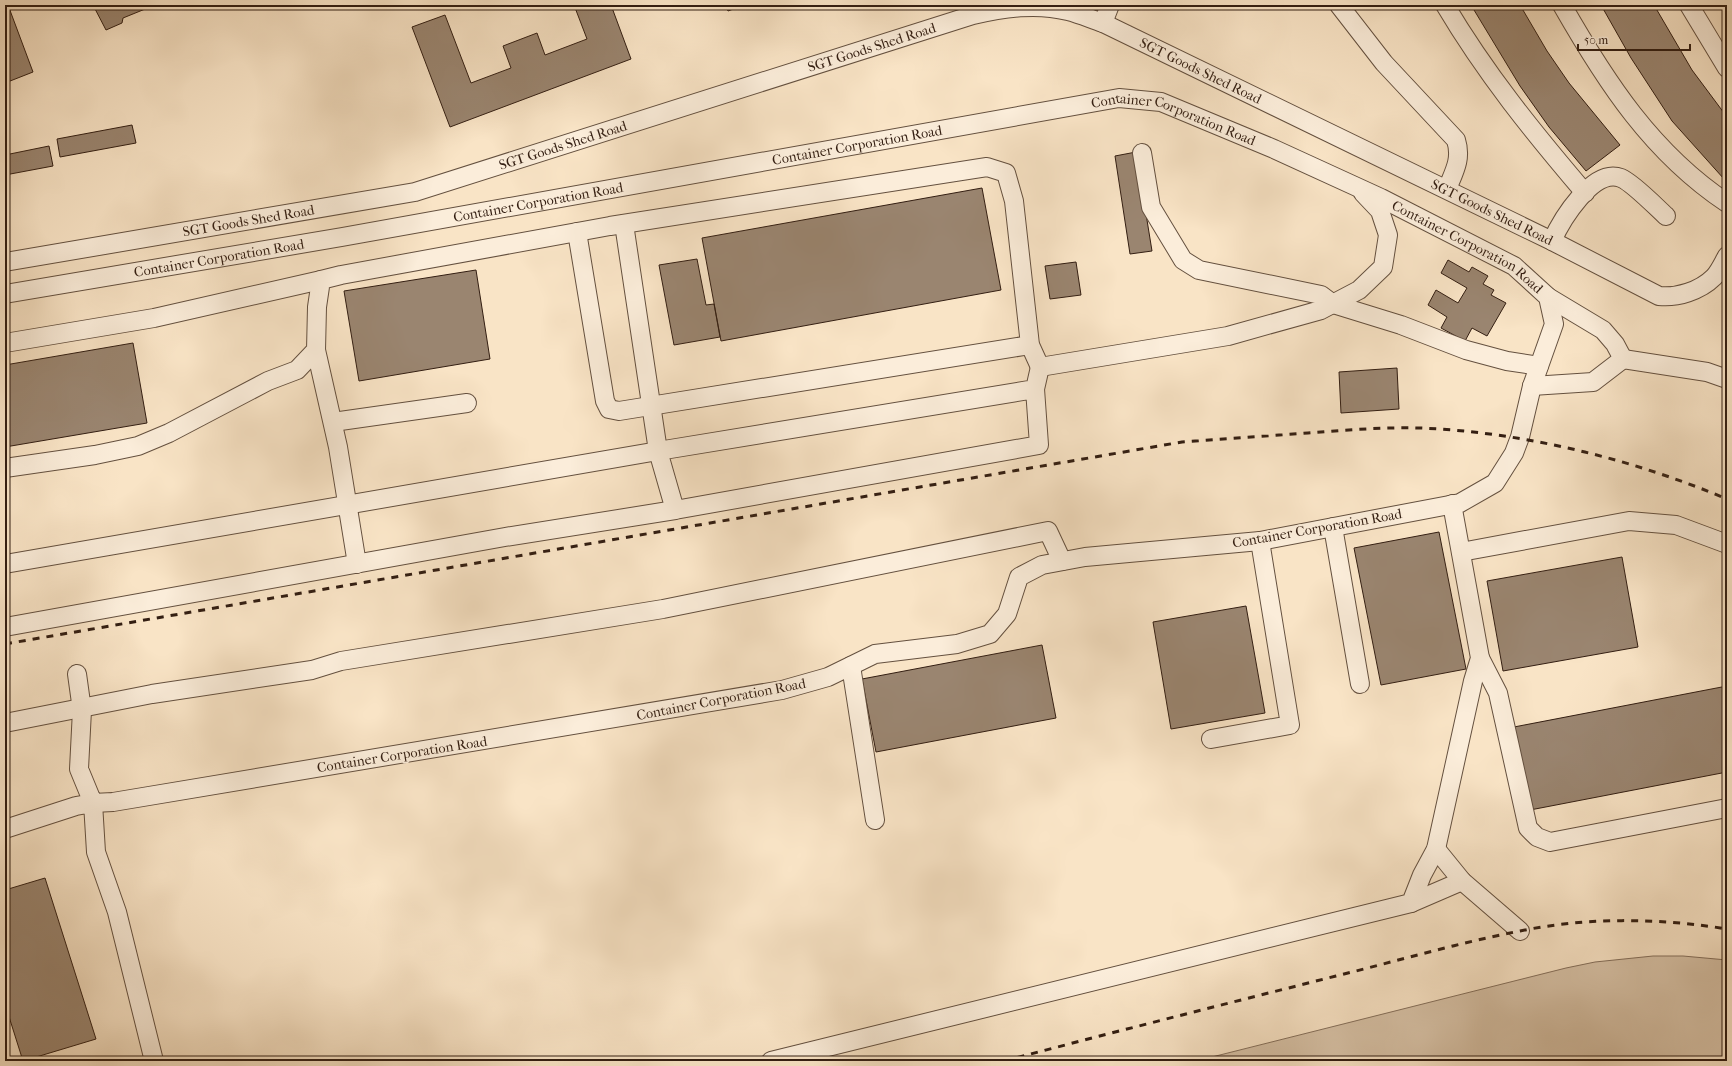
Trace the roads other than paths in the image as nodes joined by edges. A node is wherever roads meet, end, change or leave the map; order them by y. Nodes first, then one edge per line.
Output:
1 (1110, 5) edge
2 (1339, 5) edge
3 (1445, 5) edge
4 (1562, 5) edge
5 (1689, 5) edge
6 (1103, 23) junction
7 (1727, 68) edge
8 (1142, 153) dead end
9 (1357, 187) junction
10 (1446, 190) junction
11 (1584, 193) junction
12 (1727, 203) edge
13 (1666, 216) dead end
14 (624, 224) junction
15 (577, 232) junction
16 (1552, 241) junction
17 (1727, 256) edge
18 (5, 262) edge
19 (321, 280) junction
20 (5, 294) edge
21 (1548, 297) junction
22 (1333, 304) junction
23 (5, 343) edge
24 (1030, 345) junction
25 (316, 350) junction
26 (1623, 360) junction
27 (1540, 366) junction
28 (1040, 367) junction
29 (1727, 379) edge
30 (1532, 386) junction
31 (1035, 390) junction
32 (467, 403) dead end
33 (650, 406) junction
34 (333, 422) junction
35 (658, 451) junction
36 (5, 468) edge
37 (1452, 504) junction
38 (348, 505) junction
39 (674, 510) junction
40 (1333, 527) junction
41 (1260, 541) junction
42 (1727, 544) edge
43 (1461, 552) junction
44 (1062, 561) junction
45 (5, 564) edge
46 (357, 564) junction
47 (5, 627) edge
48 (1480, 658) junction
49 (851, 666) junction
50 (78, 674) dead end
51 (1360, 684) dead end
52 (82, 710) junction
53 (5, 724) edge
54 (1212, 739) dead end
55 (93, 803) junction
56 (1727, 808) edge
57 (875, 820) dead end
58 (5, 829) edge
59 (1436, 849) junction
60 (1462, 881) junction
61 (1411, 903) junction
62 (1520, 931) dead end
63 (154, 1061) edge
64 (770, 1061) edge

1 - 6 lane
2 - 10 lane
3 - 11 lane
4 - 12 lane
5 - 7 lane
6 - 10 lane, SGT Goods Shed Road
6 - 18 lane, SGT Goods Shed Road
8 - 22 lane
9 - 20 lane, Container Corporation Road
9 - 21 lane, Container Corporation Road
9 - 22 lane
10 - 16 lane, SGT Goods Shed Road
11 - 13 lane
11 - 16 lane
14 - 15 lane
14 - 24 lane
14 - 33 lane
15 - 19 lane
15 - 33 lane
16 - 17 lane, SGT Goods Shed Road
19 - 23 lane
19 - 25 lane
21 - 26 lane
21 - 27 lane, Container Corporation Road
22 - 27 lane
22 - 28 lane
24 - 28 lane
24 - 33 lane
25 - 34 lane
25 - 36 lane
26 - 29 lane
26 - 30 lane
27 - 30 lane, Container Corporation Road
28 - 31 lane
30 - 37 lane, Container Corporation Road
31 - 35 lane
31 - 39 lane
32 - 34 lane
33 - 35 lane
34 - 38 lane
35 - 38 lane
35 - 39 lane
37 - 40 lane, Container Corporation Road
37 - 43 lane
38 - 45 lane
38 - 46 lane
39 - 46 lane
40 - 41 lane, Container Corporation Road
40 - 51 lane
41 - 44 lane, Container Corporation Road
41 - 54 lane
42 - 43 lane
43 - 48 lane
44 - 49 lane, Container Corporation Road
44 - 52 lane
46 - 47 lane
48 - 56 lane
48 - 59 lane
49 - 55 lane, Container Corporation Road
49 - 57 lane
50 - 52 lane
52 - 53 lane
52 - 55 lane
55 - 58 lane, Container Corporation Road
55 - 63 lane
59 - 60 lane
59 - 61 lane
60 - 61 lane
60 - 62 lane
61 - 64 lane

